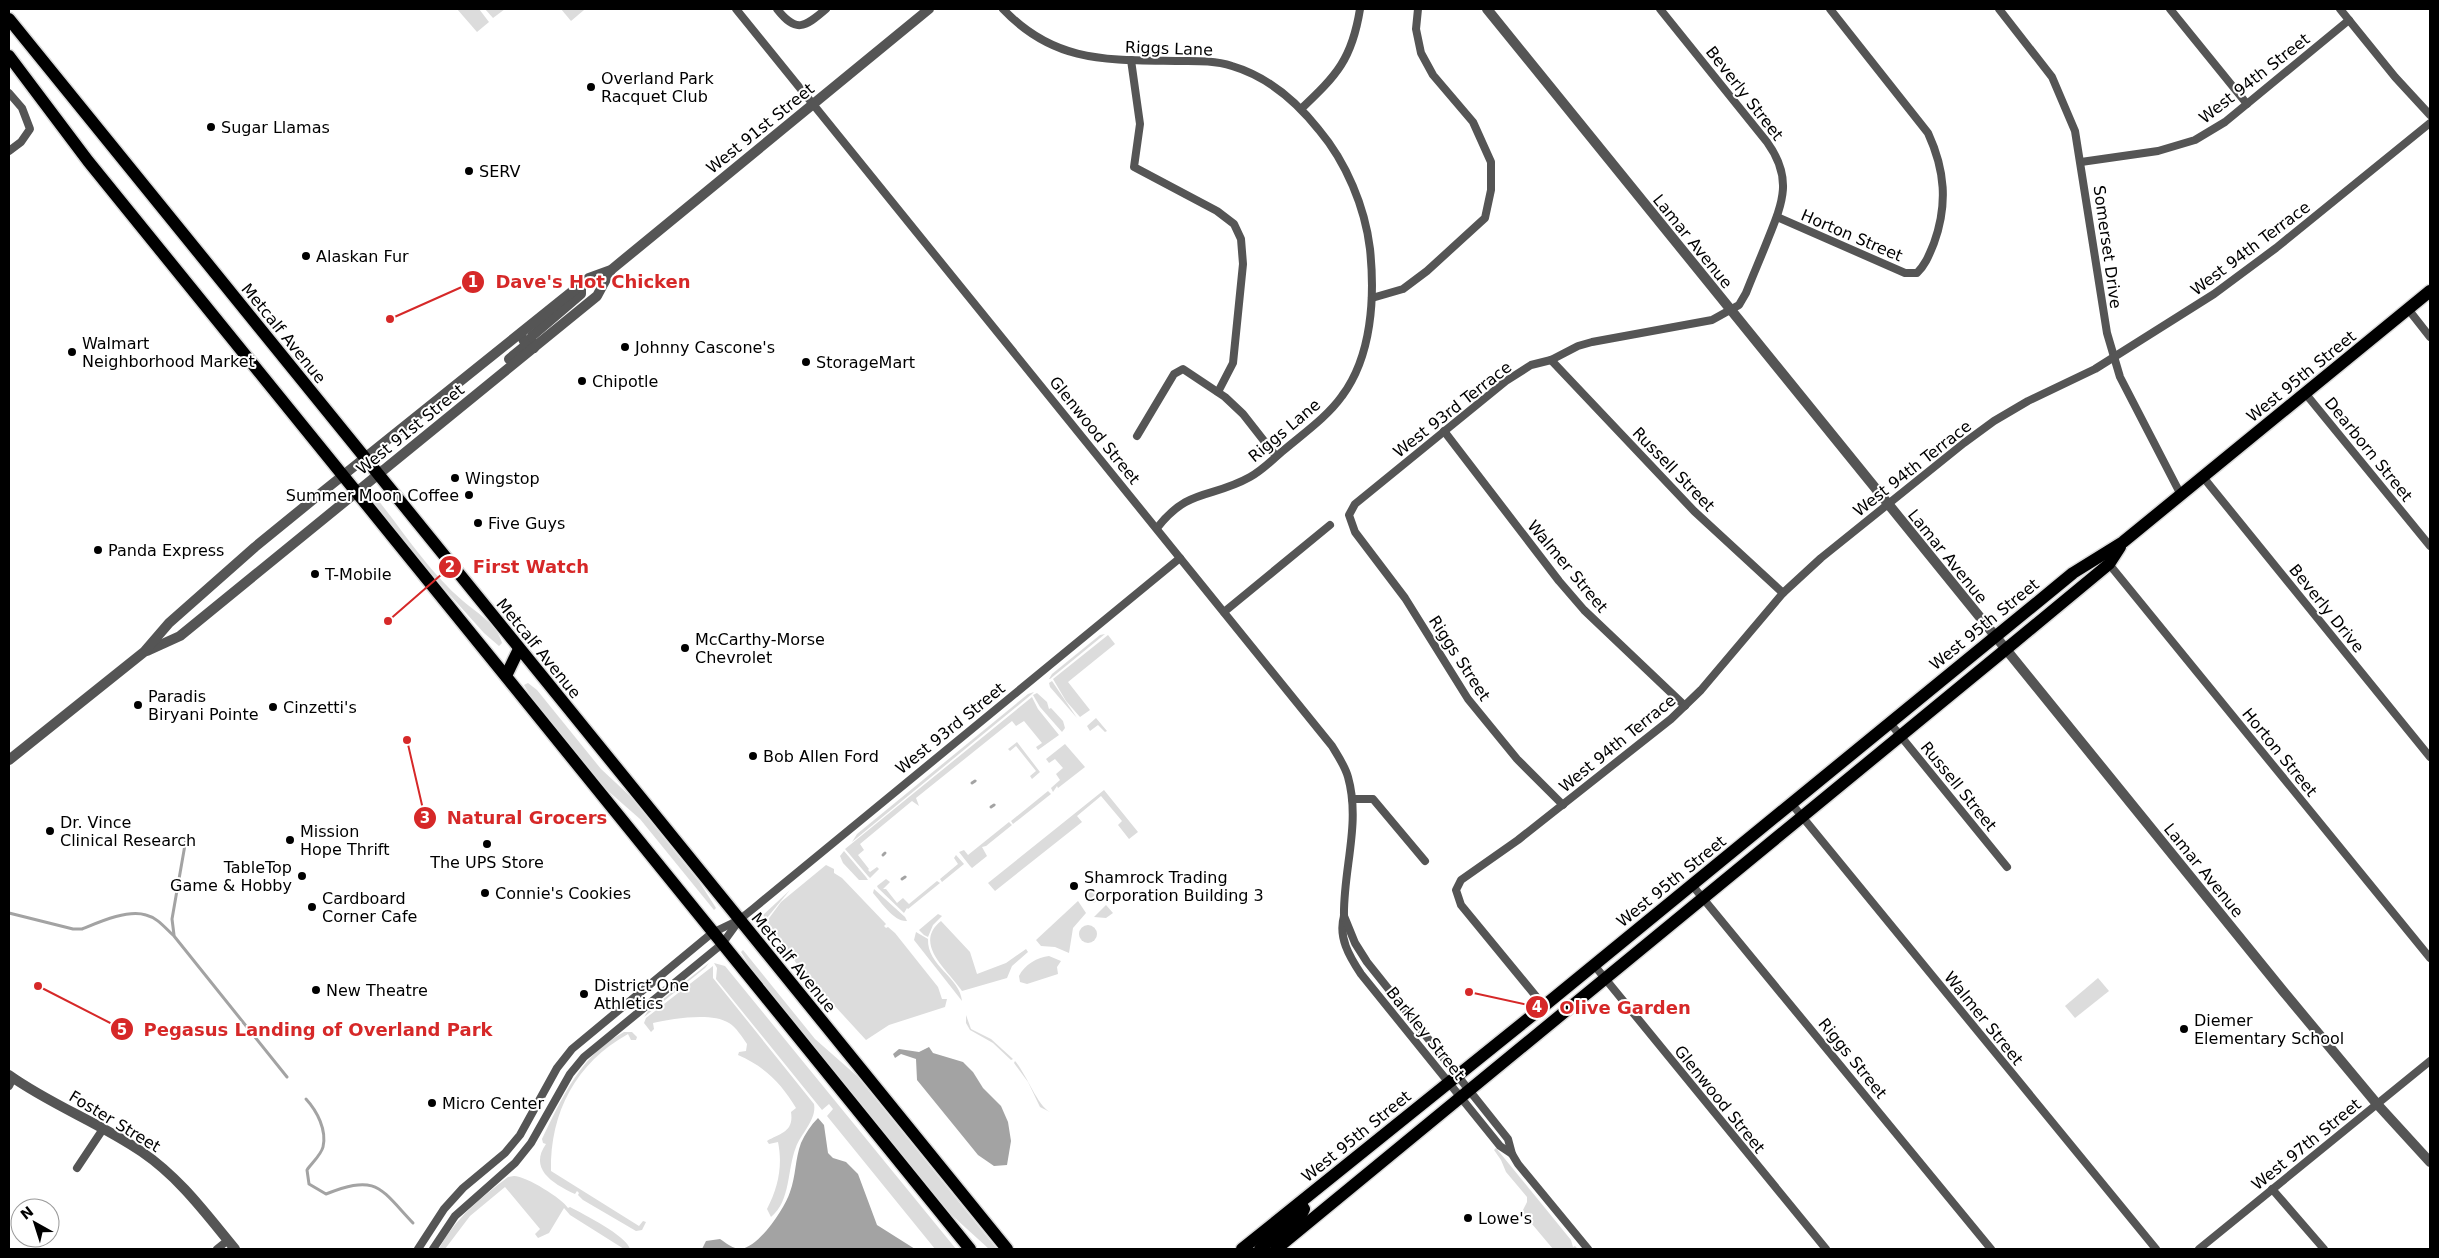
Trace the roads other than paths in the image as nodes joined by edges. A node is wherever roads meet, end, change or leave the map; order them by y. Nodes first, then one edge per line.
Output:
1 (736, 9) edge
2 (777, 9) edge
3 (826, 9) edge
4 (929, 9) edge
5 (1003, 9) edge
6 (1360, 9) edge
7 (1418, 9) edge
8 (1487, 9) edge
9 (1660, 9) edge
10 (1830, 9) edge
11 (1999, 9) edge
12 (2170, 9) edge
13 (2340, 9) edge
14 (9, 19) edge
15 (2349, 20) junction
16 (9, 56) edge
17 (1131, 60) junction
18 (9, 93) edge
19 (813, 104) junction
20 (2247, 104) junction
21 (1301, 109) junction
22 (2430, 115) edge
23 (2430, 123) edge
24 (9, 151) edge
25 (2082, 162) junction
26 (1777, 217) junction
27 (611, 270) junction
28 (581, 285) junction
29 (2430, 291) edge
30 (1372, 298) junction
31 (2408, 309) junction
32 (1730, 311) junction
33 (519, 333) junction
34 (2430, 337) edge
35 (534, 348) junction
36 (2114, 357) junction
37 (1551, 360) junction
38 (487, 386) junction
39 (1218, 392) junction
40 (2305, 393) junction
41 (1444, 431) junction
42 (1137, 436) dead end
43 (1276, 456) junction
44 (364, 458) junction
45 (343, 474) junction
46 (378, 474) junction
47 (2203, 478) junction
48 (357, 491) junction
49 (2181, 495) junction
50 (1887, 505) junction
51 (1349, 515) joint
52 (1330, 525) dead end
53 (1157, 528) junction
54 (2123, 542) junction
55 (2430, 546) edge
56 (1180, 558) junction
57 (2108, 564) junction
58 (1783, 592) junction
59 (1224, 612) junction
60 (1994, 637) junction
61 (519, 649) junction
62 (2005, 650) junction
63 (144, 652) junction
64 (497, 665) junction
65 (506, 676) junction
66 (1685, 706) junction
67 (1890, 722) junction
68 (1901, 736) junction
69 (2430, 757) edge
70 (9, 760) edge
71 (1352, 799) junction
72 (1791, 804) junction
73 (1563, 805) junction
74 (1802, 817) junction
75 (1425, 861) dead end
76 (2007, 867) dead end
77 (1692, 885) junction
78 (1703, 898) junction
79 (1344, 916) junction
80 (739, 920) junction
81 (712, 933) junction
82 (722, 944) junction
83 (2430, 958) edge
84 (1594, 965) junction
85 (1604, 978) junction
86 (1544, 1006) junction
87 (2430, 1060) edge
88 (1453, 1079) junction
89 (10, 1080) edge
90 (1465, 1094) junction
91 (2377, 1104) junction
92 (103, 1129) junction
93 (1512, 1154) junction
94 (2430, 1162) edge
95 (77, 1168) dead end
96 (2272, 1189) junction
97 (1300, 1203) junction
98 (441, 1214) junction
99 (452, 1221) junction
100 (227, 1240) junction
101 (217, 1249) edge
102 (234, 1249) edge
103 (418, 1249) edge
104 (433, 1249) edge
105 (970, 1249) edge
106 (1007, 1249) edge
107 (1242, 1249) edge
108 (1260, 1249) edge
109 (1276, 1249) edge
110 (1588, 1249) edge
111 (1826, 1249) edge
112 (1991, 1249) edge
113 (2156, 1249) edge
114 (2199, 1249) edge
115 (2324, 1249) edge

1 - 19 street, Glenwood Street
2 - 3 street
4 - 19 street, West 91st Street
5 - 17 street, Riggs Lane
6 - 21 street
7 - 30 street
8 - 32 street, Lamar Avenue
9 - 26 street, Beverly Street
10 - 26 street, Horton Street
11 - 25 street, Somerset Drive
12 - 20 street
13 - 15 street
14 - 44 main road, Metcalf Avenue
15 - 20 street, West 94th Street
15 - 22 street
16 - 45 main road
17 - 21 street, Riggs Lane
17 - 39 street
18 - 24 street
19 - 27 street, West 91st Street
19 - 53 street, Glenwood Street
20 - 25 street, West 94th Street
21 - 30 street, Riggs Lane
23 - 36 street, West 94th Terrace
25 - 36 street, Somerset Drive
26 - 32 street, Beverly Street
27 - 28 street, West 91st Street
27 - 35 street, West 91st Street
28 - 33 street, West 91st Street
28 - 35 street
29 - 31 main road, West 95th Street
30 - 43 street, Riggs Lane
31 - 34 street
31 - 40 main road, West 95th Street
32 - 37 street, West 93rd Terrace
32 - 50 street, Lamar Avenue
33 - 38 street
33 - 44 street, West 91st Street
35 - 38 street, West 91st Street
36 - 49 street, Somerset Drive
36 - 50 street, West 94th Terrace
37 - 41 street, West 93rd Terrace
37 - 58 street, Russell Street
38 - 46 street, West 91st Street
39 - 42 street
39 - 43 street
40 - 47 main road, West 95th Street
40 - 55 street, Dearborn Street
41 - 51 street, West 93rd Terrace
41 - 66 street, Walmer Street
43 - 53 street, Riggs Lane
44 - 45 street, West 91st Street
44 - 46 main road, Metcalf Avenue
45 - 48 main road
45 - 63 street, West 91st Street
46 - 48 street, West 91st Street
46 - 61 main road, Metcalf Avenue
47 - 49 main road, West 95th Street
47 - 69 street, Beverly Drive
48 - 63 street, West 91st Street
48 - 64 main road
49 - 54 main road, West 95th Street
50 - 58 street, West 94th Terrace
50 - 60 street, Lamar Avenue
51 - 73 street, Riggs Street
52 - 59 street
53 - 56 street, Glenwood Street
54 - 57 main road, West 95th Street
54 - 60 main road, West 95th Street
56 - 59 street, Glenwood Street
56 - 80 street, West 93rd Street
57 - 62 main road, West 95th Street
57 - 83 street, Horton Street
58 - 66 street, West 94th Terrace
59 - 71 street, Glenwood Street
60 - 62 street, Lamar Avenue
60 - 67 main road, West 95th Street
61 - 64 main road
61 - 65 main road
61 - 80 main road, Metcalf Avenue
62 - 68 main road, West 95th Street
62 - 91 street, Lamar Avenue
63 - 70 street, West 91st Street
64 - 65 main road
65 - 81 main road
66 - 73 street, West 94th Terrace
67 - 68 street, Russell Street
67 - 72 main road, West 95th Street
68 - 74 main road, West 95th Street
68 - 76 street, Russell Street
71 - 75 street
71 - 79 street, Barkley Street
72 - 74 street, Walmer Street
72 - 77 main road, West 95th Street
73 - 86 street, West 94th Terrace
74 - 78 main road, West 95th Street
74 - 113 street, Walmer Street
77 - 78 street, Riggs Street
77 - 84 main road, West 95th Street
78 - 85 main road, West 95th Street
78 - 112 street, Riggs Street
79 - 88 street, Barkley Street
79 - 88 street, Barkley Street
80 - 81 street, West 93rd Street
80 - 82 street, West 93rd Street
80 - 106 main road, Metcalf Avenue
81 - 82 main road
81 - 98 street, West 93rd Street
82 - 99 street, West 93rd Street
82 - 105 main road
84 - 85 street, Glenwood Street
84 - 86 main road, West 95th Street
85 - 90 main road, West 95th Street
85 - 111 street, Glenwood Street
86 - 88 main road, West 95th Street
87 - 91 street, West 97th Street
88 - 90 street, Barkley Street
88 - 90 street, Barkley Street
88 - 97 main road, West 95th Street
89 - 92 street, Foster Street
90 - 93 street, Barkley Street
90 - 93 street, Barkley Street
90 - 109 main road, West 95th Street
91 - 94 street, Lamar Avenue
91 - 96 street, West 97th Street
92 - 95 street
92 - 100 street, Foster Street
93 - 110 street, Barkley Street
96 - 114 street, West 97th Street
96 - 115 street
97 - 107 main road, West 95th Street
97 - 108 main road
98 - 99 street
98 - 103 street, West 93rd Street
99 - 104 street, West 93rd Street
100 - 101 street
100 - 102 street, Foster Street

